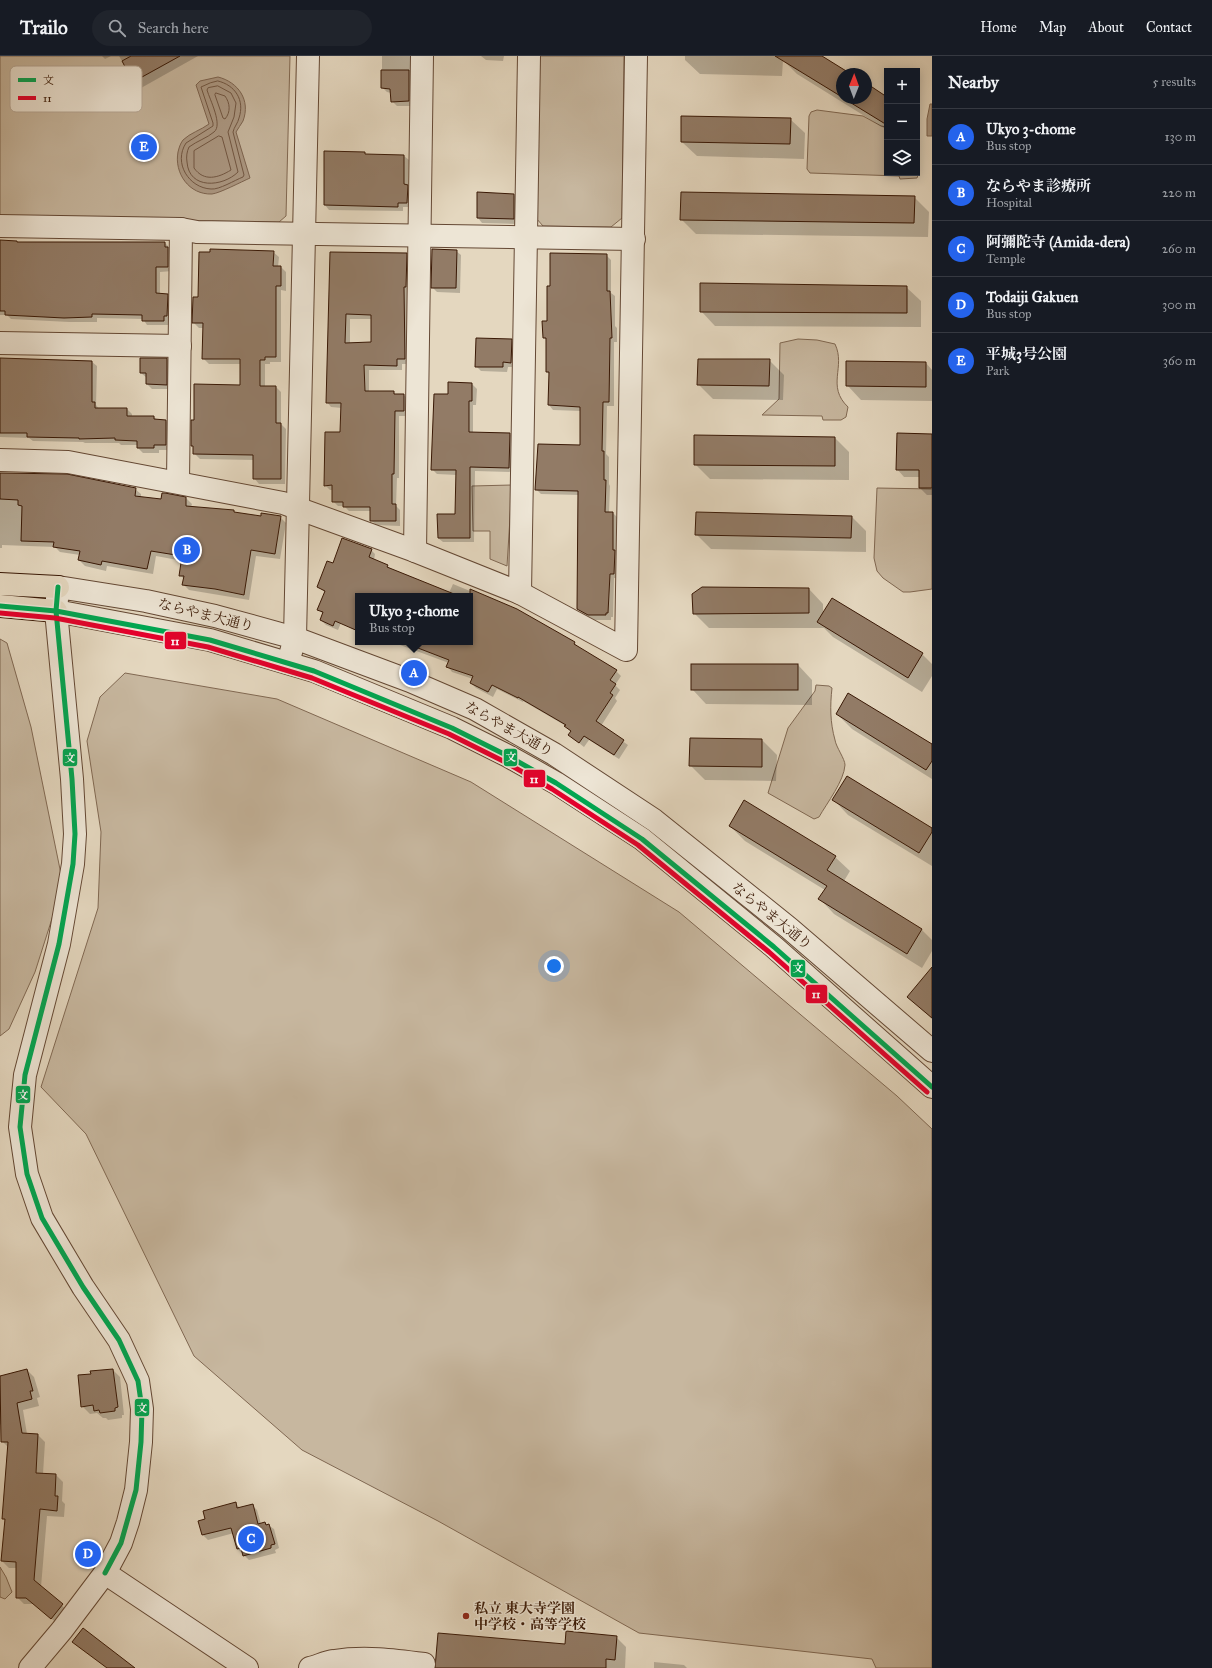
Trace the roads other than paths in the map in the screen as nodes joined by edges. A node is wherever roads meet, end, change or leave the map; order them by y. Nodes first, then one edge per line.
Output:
1 (308, 56) edge
2 (422, 56) edge
3 (529, 56) edge
4 (636, 56) edge
5 (0, 226) edge
6 (181, 229) junction
7 (304, 234) junction
8 (420, 236) junction
9 (526, 237) junction
10 (634, 239) junction
11 (0, 343) edge
12 (180, 346) junction
13 (0, 460) edge
14 (178, 482) junction
15 (298, 508) junction
16 (415, 551) junction
17 (0, 584) edge
18 (58, 587) junction
19 (520, 593) junction
20 (0, 606) edge
21 (56, 611) junction
22 (295, 638) junction
23 (287, 662) junction
24 (932, 1051) edge
25 (932, 1087) edge
26 (105, 1573) junction
27 (424, 1664) dead end
28 (30, 1668) edge
29 (247, 1668) edge
30 (310, 1668) edge

1 - 7 street
2 - 8 street
3 - 9 street
4 - 10 street
5 - 6 street
6 - 7 street
6 - 12 street
7 - 8 street
7 - 15 street
8 - 9 street
8 - 16 street
9 - 10 street
9 - 19 street
10 - 19 street
11 - 12 street
12 - 14 street
13 - 14 street
14 - 15 street
15 - 16 street
15 - 22 street
16 - 19 street
17 - 18 main road, ならやま大通り
18 - 21 street
18 - 22 street, ならやま大通り
20 - 21 main road, ならやま大通り
21 - 23 street, ならやま大通り
21 - 26 street
22 - 23 street
22 - 24 street, ならやま大通り
23 - 25 street, ならやま大通り
26 - 28 street
26 - 29 street
27 - 30 street

